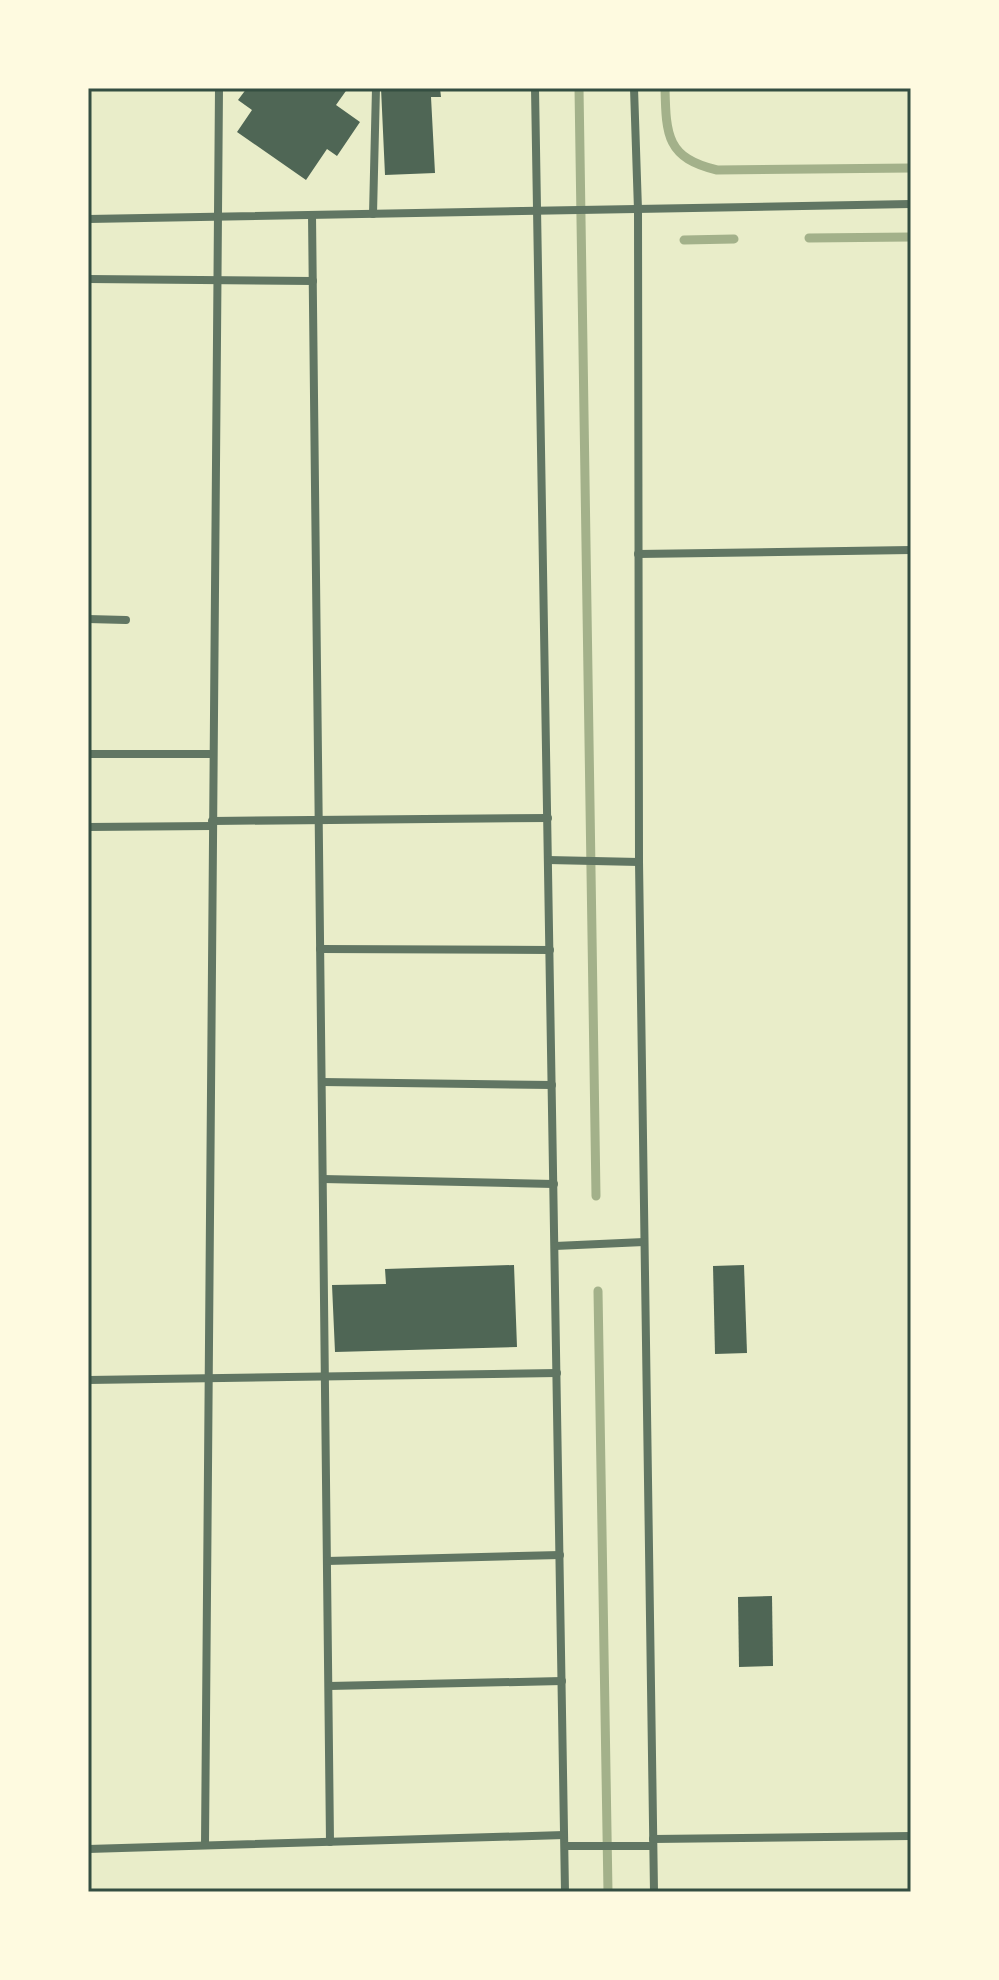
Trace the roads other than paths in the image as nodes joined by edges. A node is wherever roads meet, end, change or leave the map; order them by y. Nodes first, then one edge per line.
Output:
1 (219, 88) edge
2 (376, 88) edge
3 (535, 88) edge
4 (634, 88) edge
5 (911, 204) edge
6 (638, 210) junction
7 (537, 211) junction
8 (373, 214) junction
9 (312, 215) junction
10 (217, 216) junction
11 (88, 219) edge
12 (88, 279) edge
13 (216, 280) junction
14 (313, 281) junction
15 (911, 550) edge
16 (638, 554) junction
17 (88, 619) edge
18 (126, 620) dead end
19 (88, 754) edge
20 (213, 754) junction
21 (548, 818) junction
22 (319, 819) junction
23 (212, 823) junction
24 (88, 827) edge
25 (548, 860) junction
26 (639, 862) junction
27 (320, 949) junction
28 (550, 950) junction
29 (322, 1082) junction
30 (552, 1085) junction
31 (323, 1179) junction
32 (554, 1184) junction
33 (644, 1242) junction
34 (555, 1246) junction
35 (557, 1373) junction
36 (325, 1377) junction
37 (208, 1378) junction
38 (88, 1380) edge
39 (560, 1555) junction
40 (327, 1561) junction
41 (562, 1681) junction
42 (329, 1686) junction
43 (564, 1835) junction
44 (911, 1836) edge
45 (330, 1842) junction
46 (653, 1842) junction
47 (205, 1845) junction
48 (565, 1846) junction
49 (88, 1849) edge
50 (565, 1892) edge
51 (654, 1892) edge

1 - 10 street
2 - 8 street
3 - 7 street
4 - 6 street
5 - 6 street
6 - 7 street
6 - 16 street
7 - 8 street
7 - 21 street
8 - 9 street
9 - 10 street
9 - 14 street
10 - 11 street
10 - 13 street
12 - 13 street
13 - 14 street
13 - 20 street
14 - 22 street
15 - 16 street
16 - 26 street
17 - 18 street
19 - 20 street
20 - 23 street
21 - 22 street
21 - 25 street
22 - 23 street
22 - 27 street
23 - 24 street
23 - 37 street
25 - 26 street
25 - 28 street
26 - 33 street
27 - 28 street
27 - 29 street
28 - 30 street
29 - 30 street
29 - 31 street
30 - 32 street
31 - 32 street
31 - 36 street
32 - 34 street
33 - 34 street
33 - 46 street
34 - 35 street
35 - 36 street
35 - 39 street
36 - 37 street
36 - 40 street
37 - 38 street
37 - 47 street
39 - 40 street
39 - 41 street
40 - 42 street
41 - 42 street
41 - 43 street
42 - 45 street
43 - 45 street
43 - 48 street
44 - 46 street
45 - 47 street
46 - 48 street
46 - 51 street
47 - 49 street
48 - 50 street

